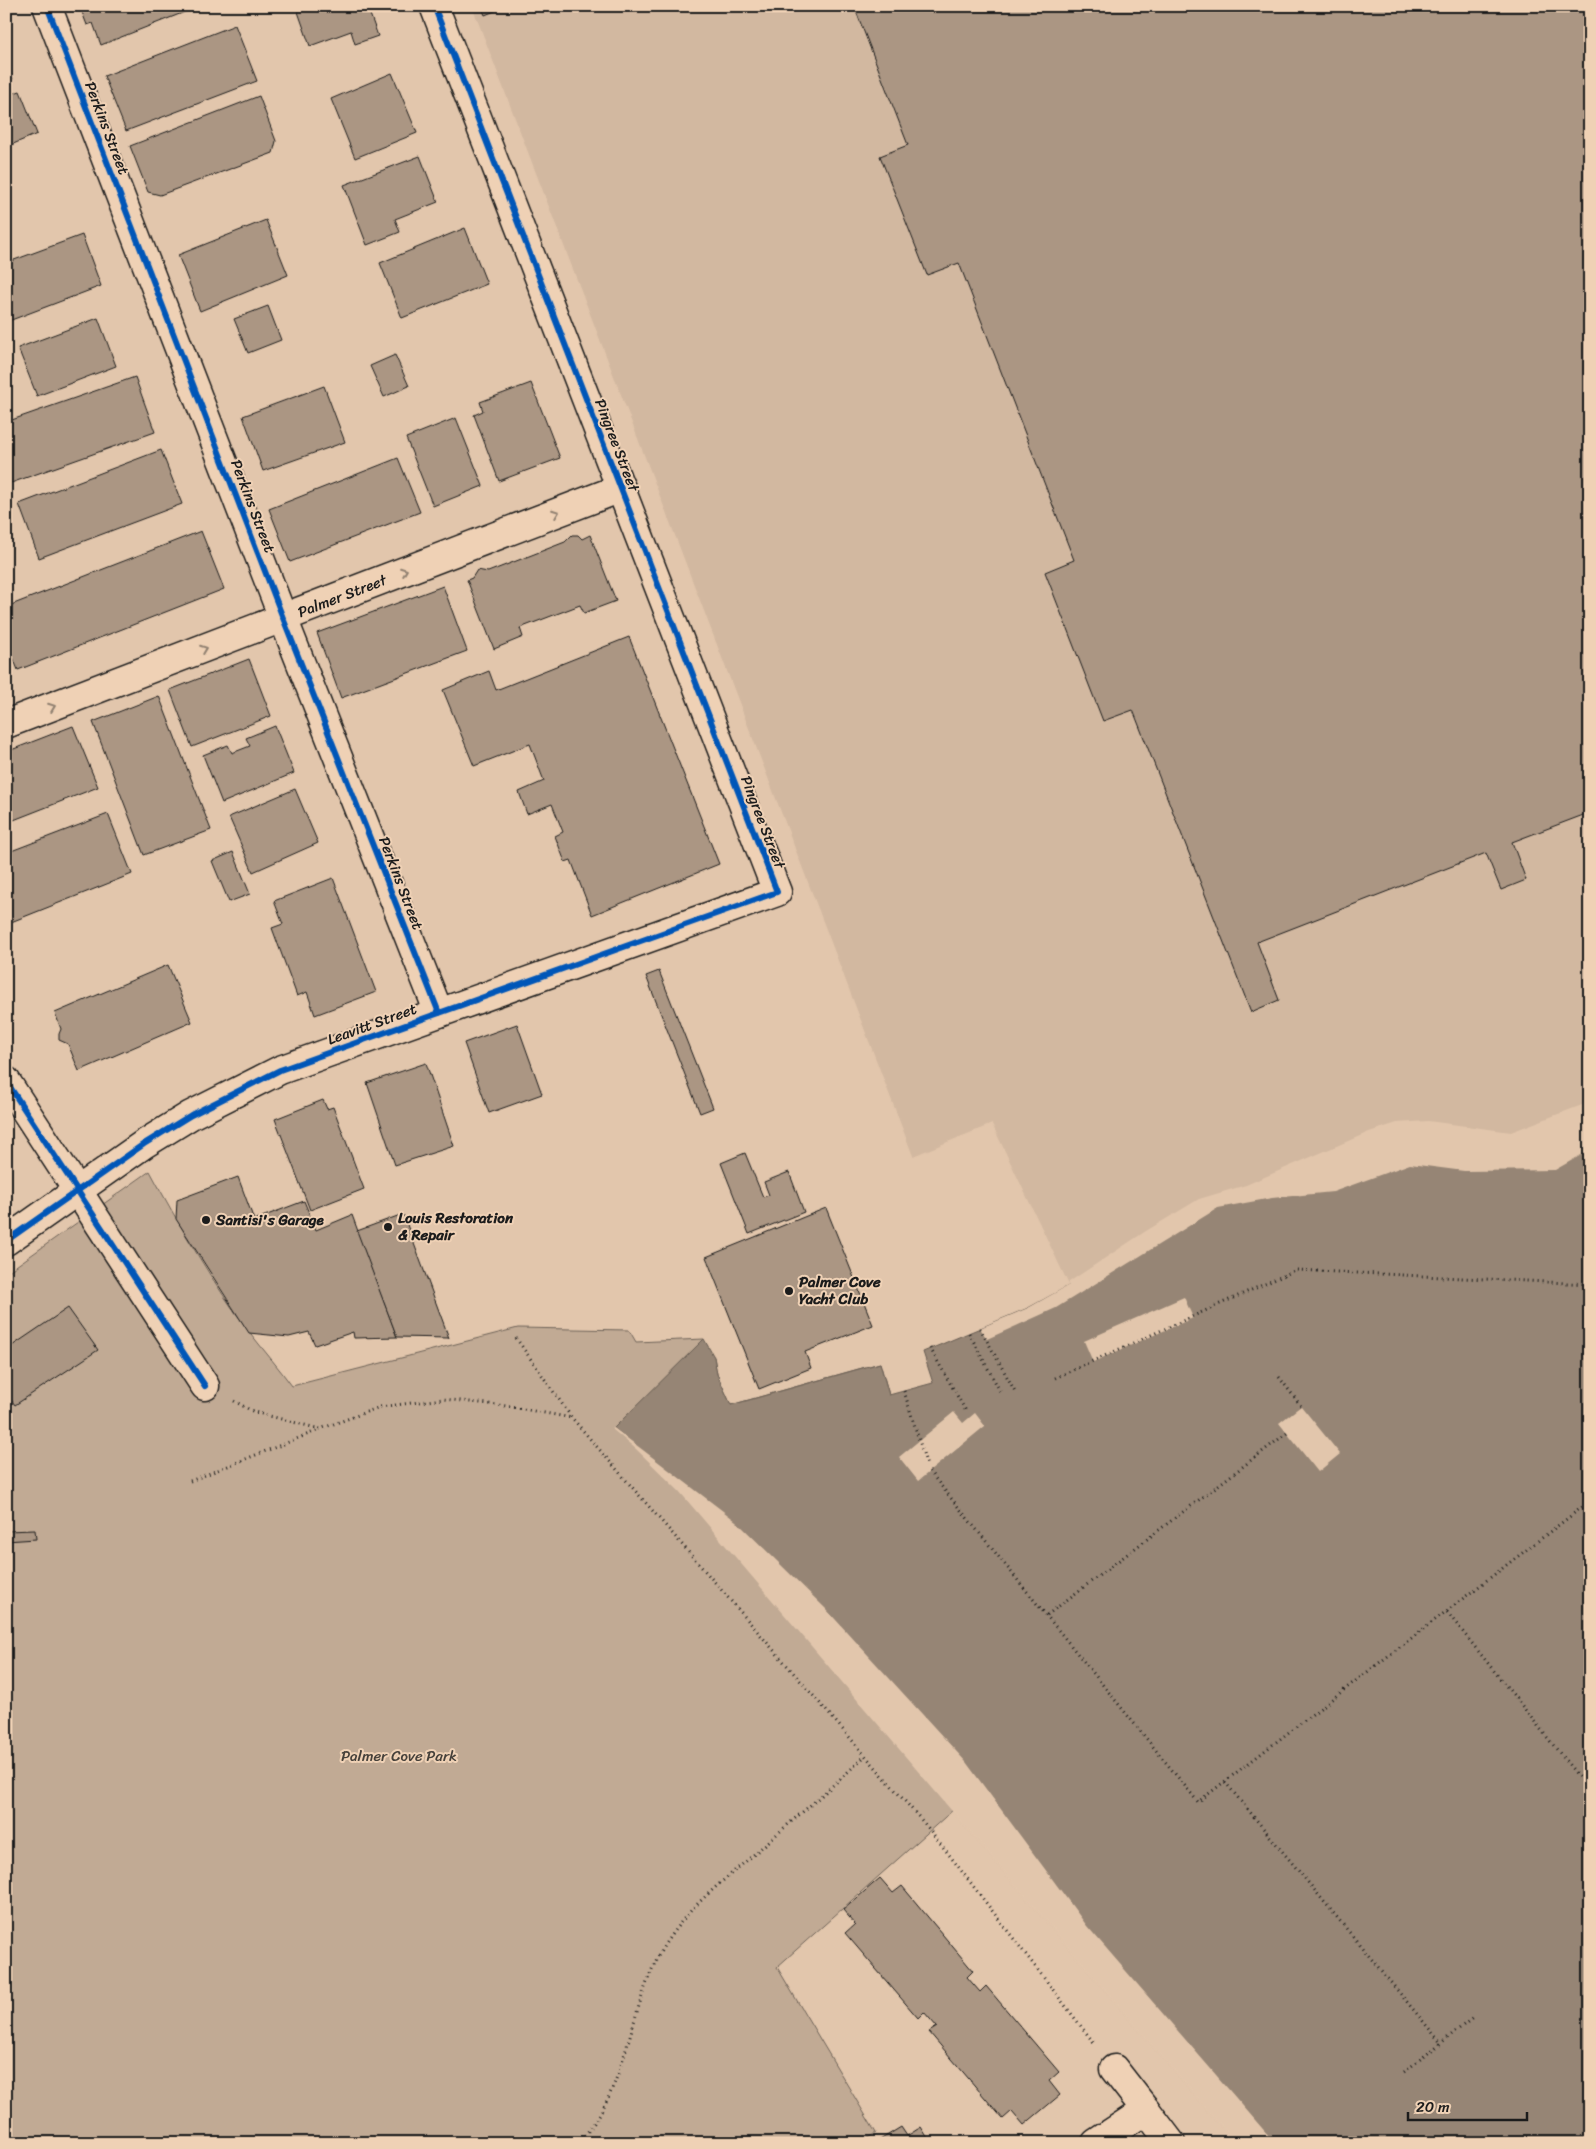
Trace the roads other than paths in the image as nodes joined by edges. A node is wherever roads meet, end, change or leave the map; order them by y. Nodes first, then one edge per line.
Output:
1 (46, 6) edge
2 (434, 6) edge
3 (620, 488) junction
4 (283, 618) junction
5 (6, 724) edge
6 (777, 892) joint
7 (439, 1013) junction
8 (6, 1081) edge
9 (77, 1191) junction
10 (6, 1241) edge
11 (205, 1386) road end
12 (1114, 2069) road end
13 (1146, 2110) junction
14 (1096, 2143) edge
15 (1172, 2143) edge

1 - 4 street, Perkins Street
2 - 3 street, Pingree Street
4 -> 3 street, Palmer Street
3 - 6 street, Pingree Street
5 -> 4 street, Palmer Street
4 - 7 street, Perkins Street
6 - 7 street, Leavitt Street
7 - 9 street, Leavitt Street
8 - 9 street
9 - 10 street, Leavitt Street
9 - 11 street
12 - 13 street
13 - 14 street
13 - 15 street

